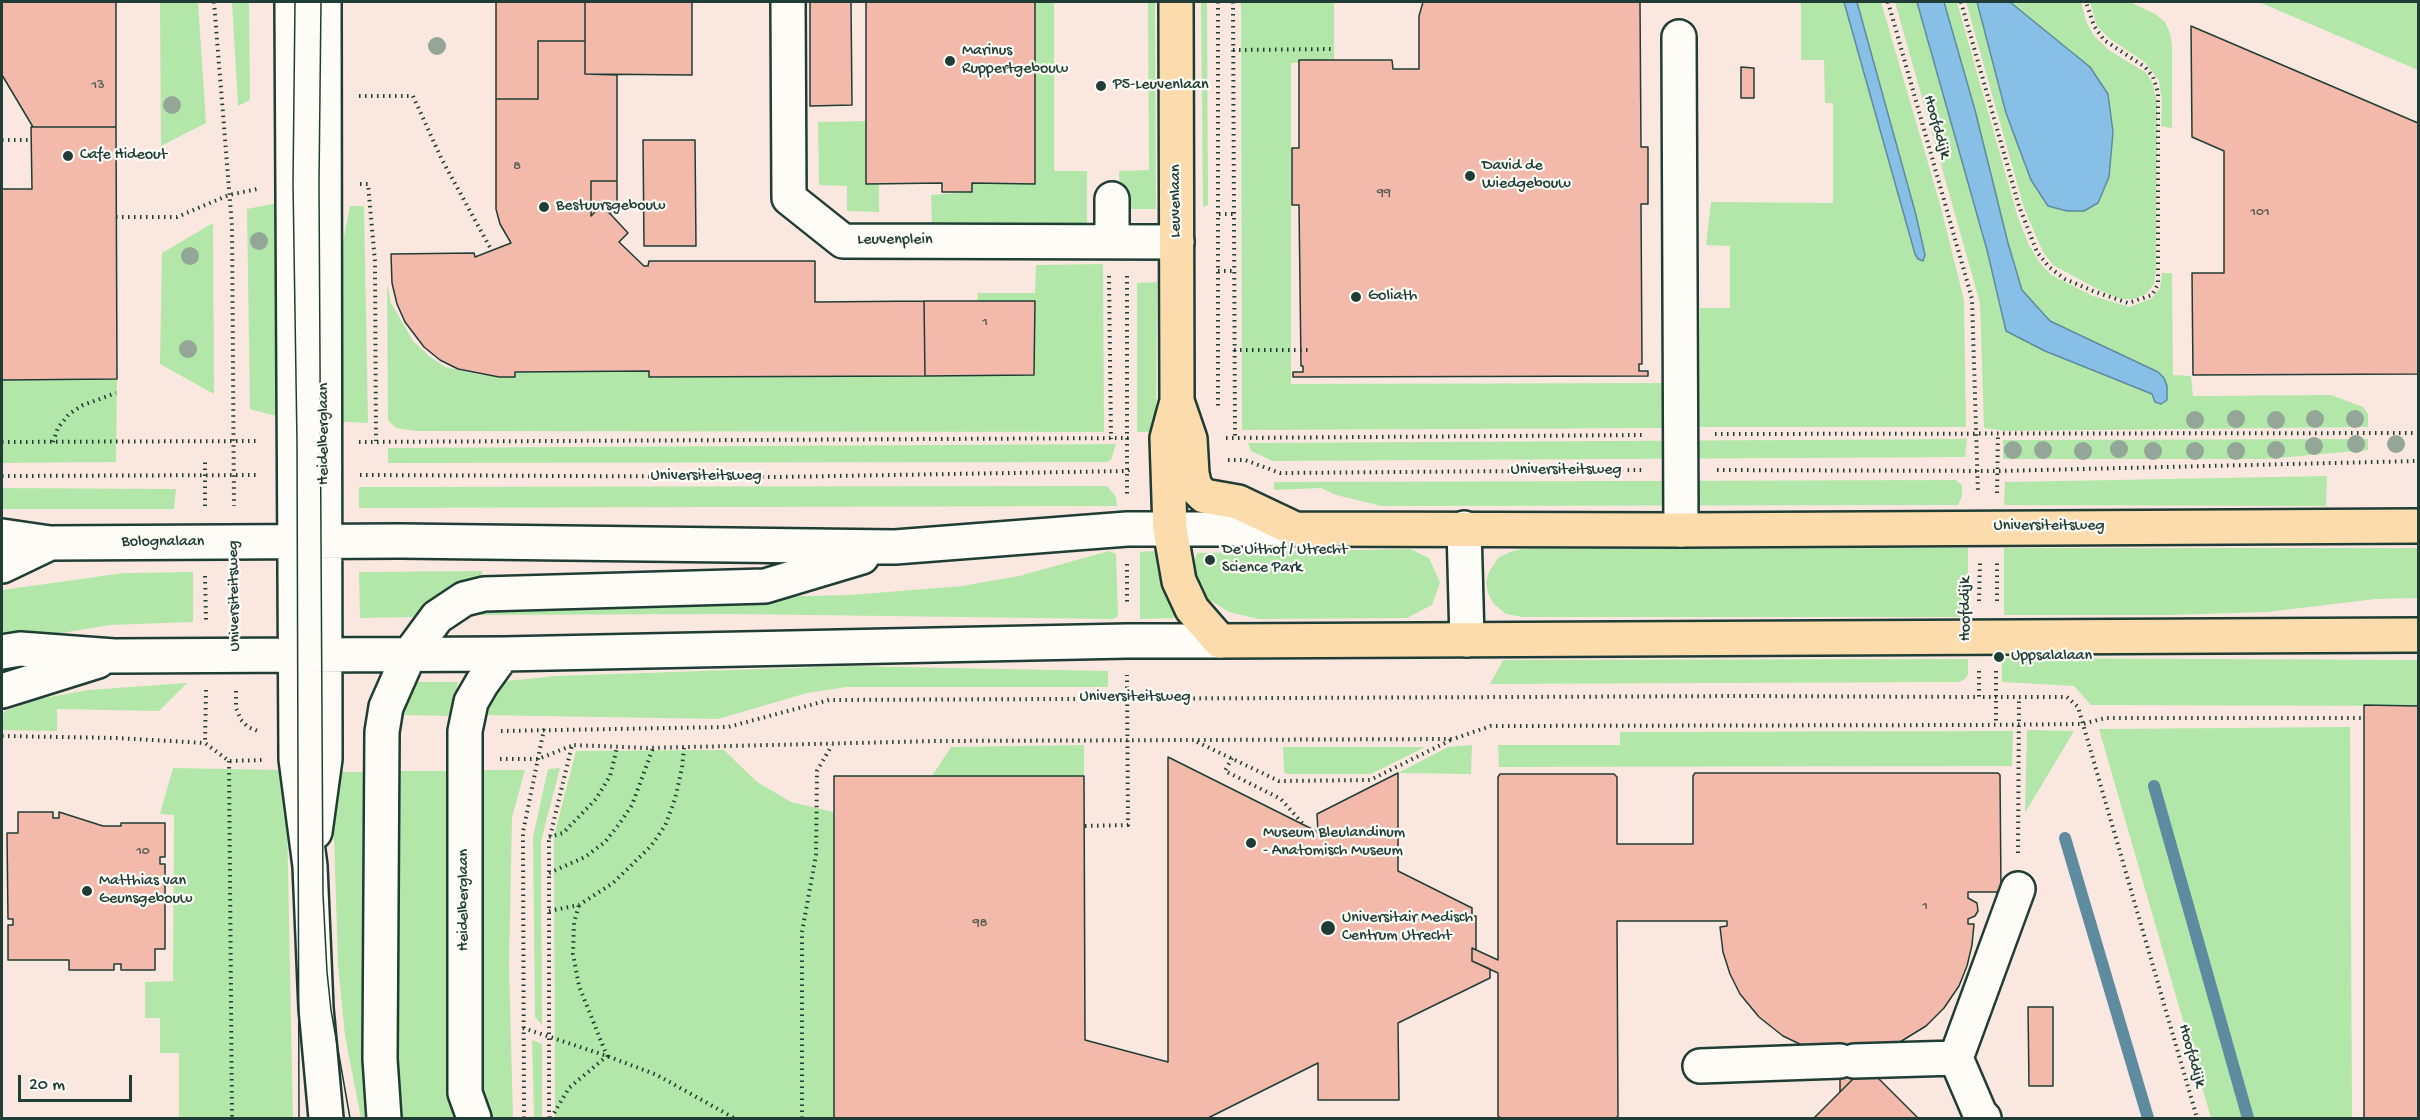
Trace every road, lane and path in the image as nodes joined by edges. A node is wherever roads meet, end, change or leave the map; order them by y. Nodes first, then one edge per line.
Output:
1 (214, 2) edge
2 (292, 2) edge
3 (324, 2) edge
4 (788, 2) edge
5 (1176, 2) edge
6 (1218, 2) edge
7 (1233, 2) edge
8 (1888, 2) edge
9 (1961, 2) edge
10 (2086, 2) edge
11 (1679, 38) dead end
12 (1334, 49) dead end
13 (1233, 50) junction
14 (356, 96) dead end
15 (2, 140) edge
16 (31, 140) dead end
17 (307, 183) junction
18 (229, 195) junction
19 (1112, 199) dead end
20 (116, 217) dead end
21 (1116, 242) junction
22 (1177, 242) junction
23 (492, 250) dead end
24 (1234, 350) junction
25 (1309, 350) dead end
26 (116, 393) dead end
27 (2418, 432) edge
28 (1682, 434) junction
29 (1976, 434) junction
30 (1998, 434) junction
31 (1235, 437) junction
32 (1126, 438) junction
33 (1111, 439) junction
34 (233, 440) junction
35 (376, 441) junction
36 (2, 442) edge
37 (53, 442) junction
38 (265, 442) dead end
39 (349, 442) dead end
40 (1187, 447) junction
41 (2418, 461) edge
42 (1681, 470) junction
43 (1977, 470) junction
44 (1126, 471) junction
45 (1998, 471) junction
46 (234, 475) junction
47 (311, 475) junction
48 (2, 476) edge
49 (2418, 525) edge
50 (1464, 528) junction
51 (1988, 528) junction
52 (1170, 529) junction
53 (1295, 529) junction
54 (1682, 530) junction
55 (2, 536) edge
56 (311, 542) junction
57 (50, 543) junction
58 (234, 543) junction
59 (895, 547) junction
60 (2, 566) edge
61 (2418, 635) edge
62 (1988, 638) junction
63 (1467, 640) junction
64 (1220, 641) junction
65 (2, 652) edge
66 (503, 654) junction
67 (311, 655) junction
68 (409, 655) junction
69 (114, 656) junction
70 (235, 656) junction
71 (2, 691) edge
72 (1978, 697) junction
73 (1996, 697) junction
74 (2019, 697) junction
75 (1126, 698) junction
76 (2363, 718) dead end
77 (2083, 724) junction
78 (1996, 725) junction
79 (2019, 725) junction
80 (544, 729) junction
81 (465, 731) junction
82 (296, 733) junction
83 (2, 736) edge
84 (1453, 739) junction
85 (1194, 740) junction
86 (1127, 741) junction
87 (205, 743) dead end
88 (832, 745) junction
89 (617, 748) junction
90 (653, 748) junction
91 (684, 748) junction
92 (1232, 758) junction
93 (229, 761) dead end
94 (1303, 824) dead end
95 (1085, 826) dead end
96 (549, 837) junction
97 (310, 866) junction
98 (549, 873) junction
99 (2019, 889) joint
100 (579, 905) junction
101 (549, 911) junction
102 (523, 1028) junction
103 (549, 1038) junction
104 (607, 1056) junction
105 (1956, 1058) junction
106 (1700, 1066) dead end
107 (468, 1110) edge
108 (232, 1119) edge
109 (326, 1119) edge
110 (384, 1119) edge
111 (524, 1119) edge
112 (550, 1119) edge
113 (734, 1119) edge
114 (802, 1119) edge
115 (1984, 1119) edge
116 (2197, 1119) edge

1 - 18 path
2 - 17 street, Heidelberglaan
3 - 17 street, Heidelberglaan
4 - 21 street, Leuvenplein
5 - 22 main road, Leuvenlaan
6 - 40 path
7 - 13 path
8 - 29 path, Hoofddijk
9 - 10 path
11 - 28 street
12 - 13 path
13 - 24 path
14 - 23 path
15 - 16 path
17 - 18 path
17 - 35 path
17 - 47 street, Heidelberglaan
18 - 20 path
18 - 34 path
19 - 21 street
21 - 22 street, Leuvenplein
21 - 32 path
21 - 33 path
22 - 40 main road, Leuvenlaan
24 - 25 path
24 - 31 path
26 - 37 path
27 - 30 path
28 - 29 path
28 - 31 path
28 - 42 street
29 - 30 path
29 - 43 path, Hoofddijk
30 - 45 path
31 - 40 path
32 - 33 path
32 - 40 path
32 - 44 path
33 - 35 path
34 - 37 path
34 - 38 path
34 - 46 path
35 - 39 path
36 - 37 path
40 - 42 path, Universiteitsweg
40 - 44 path, Universiteitsweg
40 - 52 main road, Leuvenlaan
40 - 53 main road, Leuvenlaan
41 - 45 path, Universiteitsweg
42 - 43 path, Universiteitsweg
42 - 54 street
43 - 45 path, Universiteitsweg
43 - 51 path, Hoofddijk
44 - 47 path, Universiteitsweg
45 - 51 path
46 - 47 path, Universiteitsweg
46 - 48 path
46 - 58 path, Universiteitsweg
47 - 56 street, Heidelberglaan
49 - 51 main road, Universiteitsweg
50 - 53 main road, Universiteitsweg
50 - 54 main road, Universiteitsweg
50 - 63 street
51 - 54 main road, Universiteitsweg
51 - 62 path
51 - 62 path, Hoofddijk
52 - 53 street, Universiteitsweg
52 - 59 street, Universiteitsweg
52 - 64 main road
55 - 57 street, Bolognalaan
56 - 58 street, Bolognalaan
56 - 59 street, Universiteitsweg
56 - 67 street, Heidelberglaan
57 - 58 street, Bolognalaan
57 - 60 street
58 - 70 path, Universiteitsweg
59 - 68 street
61 - 62 main road
62 - 63 main road
62 - 72 path, Hoofddijk
62 - 73 path
63 - 64 main road
64 - 66 street
65 - 69 street
66 - 68 street
66 - 81 street, Heidelberglaan
67 - 68 street
67 - 70 street
67 - 82 street, Heidelberglaan
67 - 97 street, Heidelberglaan
68 - 110 street
69 - 70 street
69 - 71 street
70 - 82 path, Universiteitsweg
72 - 73 path, Hoofddijk
72 - 75 path, Universiteitsweg
73 - 74 path, Hoofddijk
73 - 78 path
74 - 77 path, Hoofddijk
74 - 79 path
75 - 80 path, Universiteitsweg
75 - 86 path
76 - 77 path
77 - 79 path
77 - 116 path, Hoofddijk
78 - 79 path
78 - 84 path
79 - 99 path
80 - 81 path, Universiteitsweg
80 - 102 path
81 - 107 street, Heidelberglaan
82 - 97 street, Heidelberglaan
83 - 87 path
84 - 85 path
84 - 92 path
85 - 86 path
85 - 92 path
86 - 88 path
86 - 95 path
88 - 91 path
88 - 114 path
89 - 90 path
89 - 96 path
89 - 96 path
90 - 91 path
90 - 98 path
91 - 100 path
92 - 94 path
93 - 108 path
96 - 98 path
97 - 109 street, Heidelberglaan
98 - 101 path
99 - 105 street
100 - 101 path
100 - 104 path
101 - 103 path
102 - 103 path
102 - 111 path
103 - 104 path
103 - 112 path
104 - 112 path
104 - 113 path
105 - 106 street
105 - 115 street

